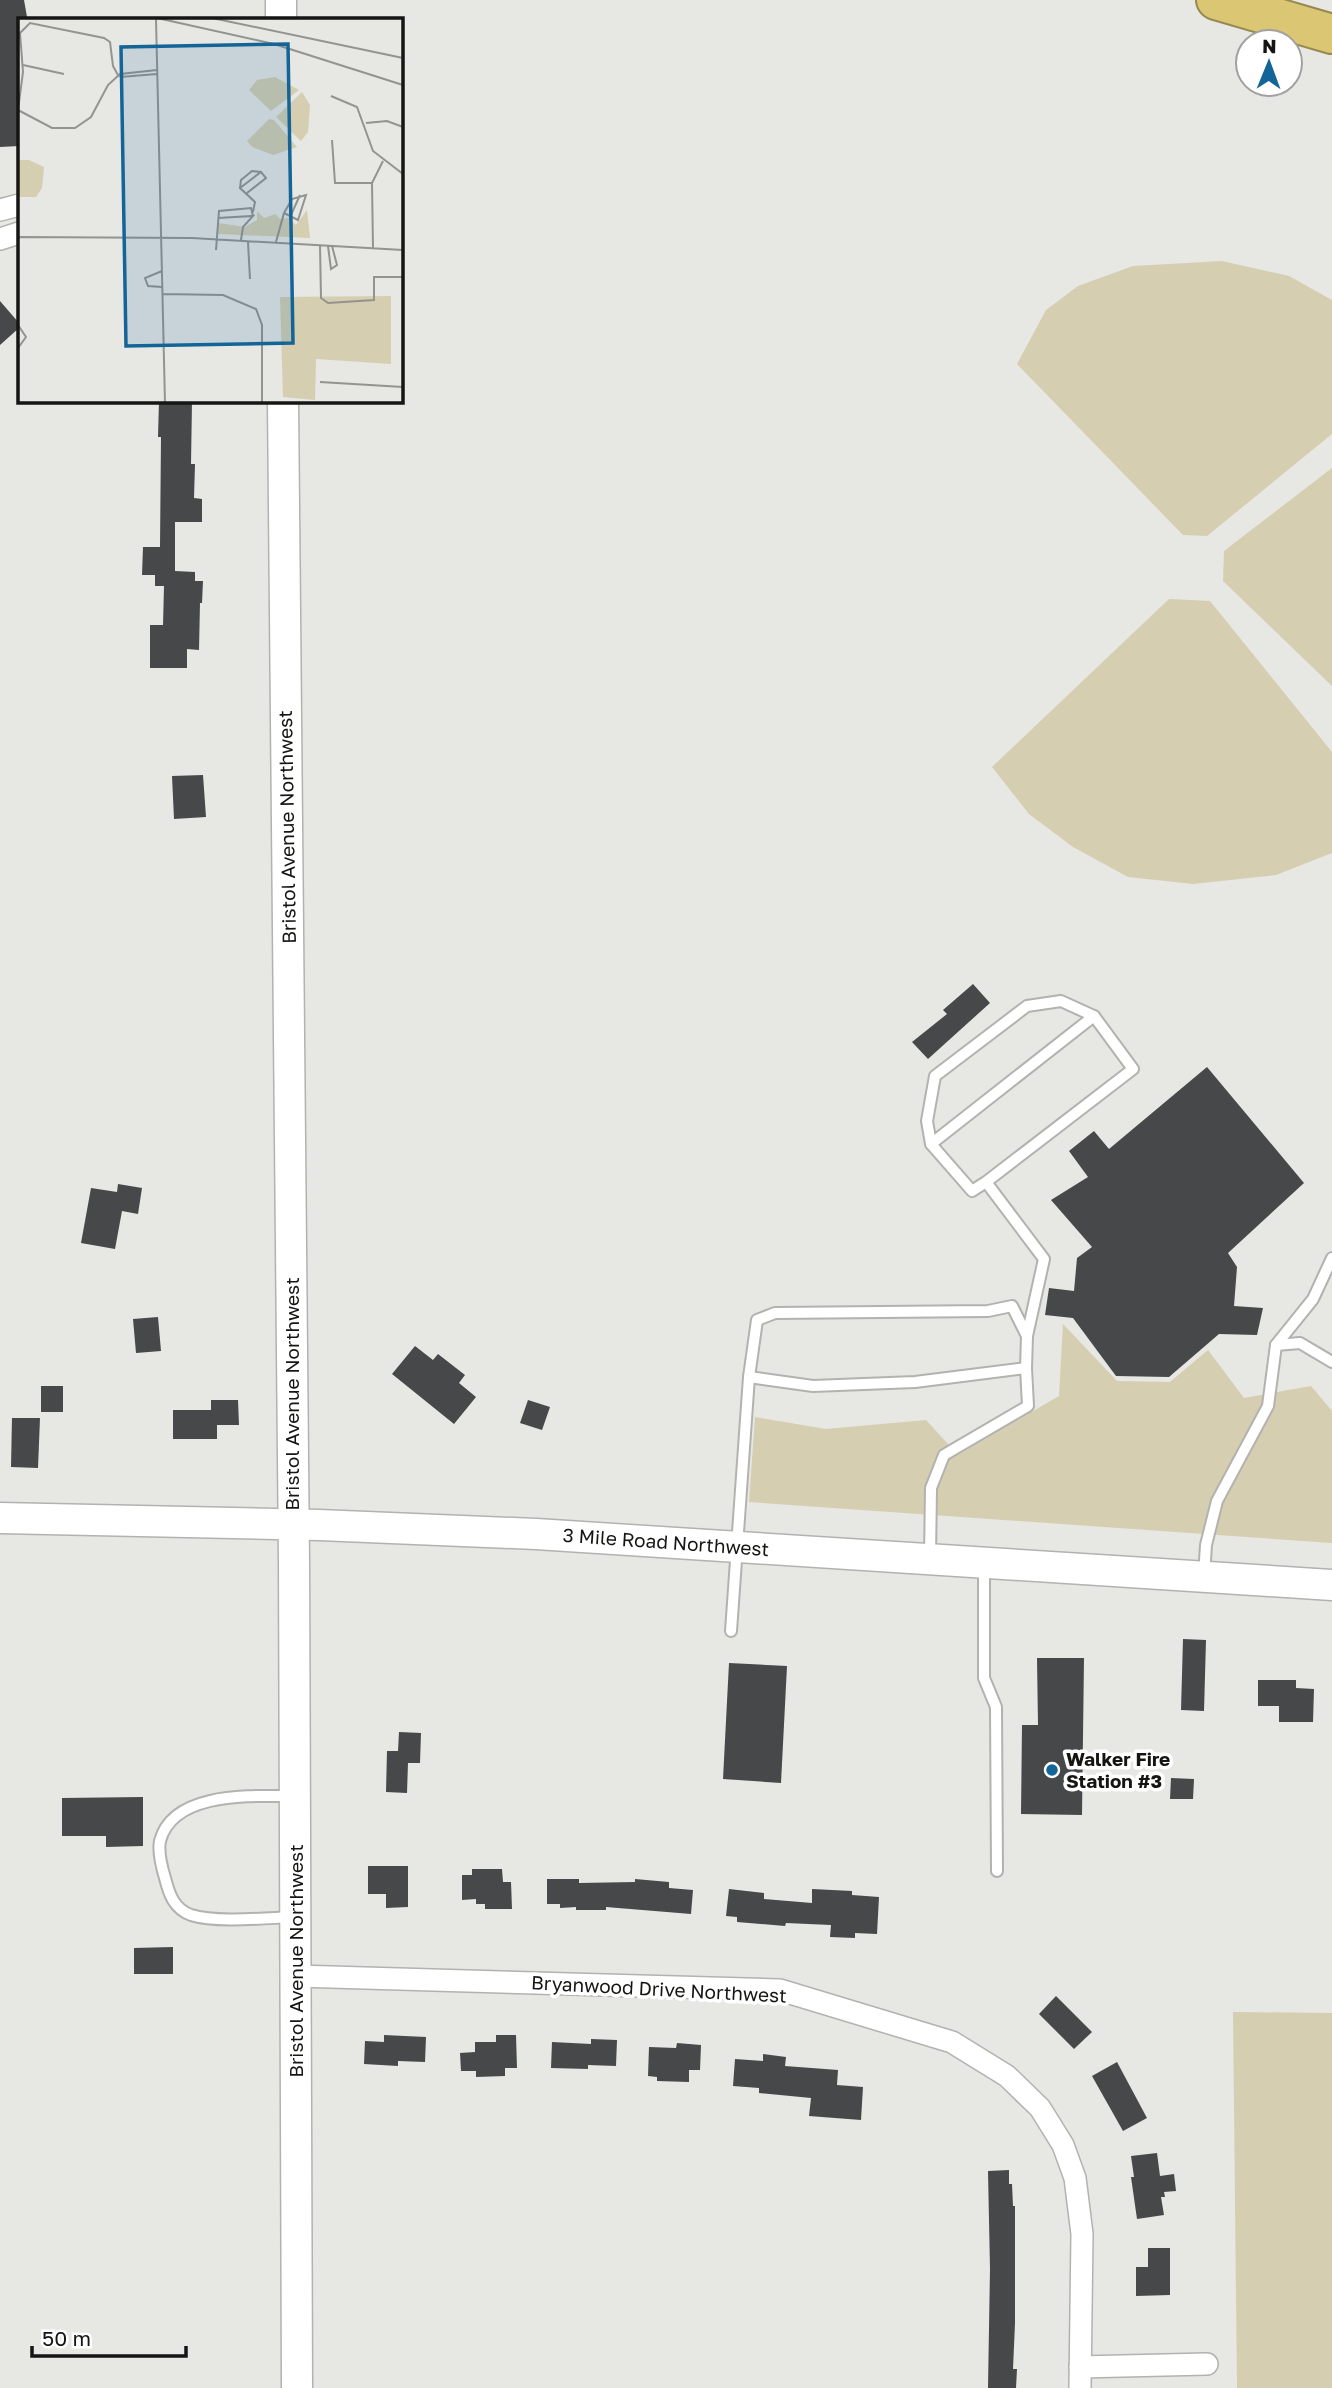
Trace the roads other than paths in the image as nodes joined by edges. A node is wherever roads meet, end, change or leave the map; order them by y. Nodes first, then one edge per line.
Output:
1 (281, 0) edge
2 (1216, 0) edge
3 (281, 18) edge
4 (1332, 34) edge
5 (18, 205) edge
6 (0, 210) edge
7 (18, 233) edge
8 (0, 239) edge
9 (283, 402) edge
10 (1094, 1016) junction
11 (931, 1144) junction
12 (986, 1182) junction
13 (1332, 1258) edge
14 (1027, 1336) junction
15 (1276, 1345) junction
16 (1332, 1361) edge
17 (1026, 1368) junction
18 (749, 1377) junction
19 (0, 1518) edge
20 (292, 1525) junction
21 (738, 1547) junction
22 (930, 1558) junction
23 (984, 1563) junction
24 (1204, 1576) junction
25 (1332, 1585) edge
26 (731, 1631) dead end
27 (295, 1796) junction
28 (997, 1871) dead end
29 (296, 1917) junction
30 (296, 1976) junction
31 (1207, 2364) dead end
32 (1080, 2378) edge
33 (297, 2388) edge

1 - 3 street
2 - 4 highway
5 - 6 street
7 - 8 street
9 - 20 street, Bristol Avenue Northwest
10 - 11 lane
10 - 11 lane
10 - 12 lane
11 - 12 lane
12 - 14 lane
13 - 15 lane
14 - 17 lane
14 - 18 lane
15 - 16 lane
15 - 24 lane
17 - 18 lane
17 - 22 lane
18 - 21 lane
19 - 20 street, 3 Mile Road Northwest
20 - 21 street, 3 Mile Road Northwest
20 - 27 street, Bristol Avenue Northwest
21 - 22 street, 3 Mile Road Northwest
21 - 26 lane
22 - 23 street, 3 Mile Road Northwest
23 - 24 street, 3 Mile Road Northwest
23 - 28 lane
24 - 25 street, 3 Mile Road Northwest
27 - 29 street, Bristol Avenue Northwest
27 - 29 lane
29 - 30 street, Bristol Avenue Northwest
30 - 32 street, Bryanwood Drive Northwest
30 - 33 street, Bristol Avenue Northwest
31 - 32 street

